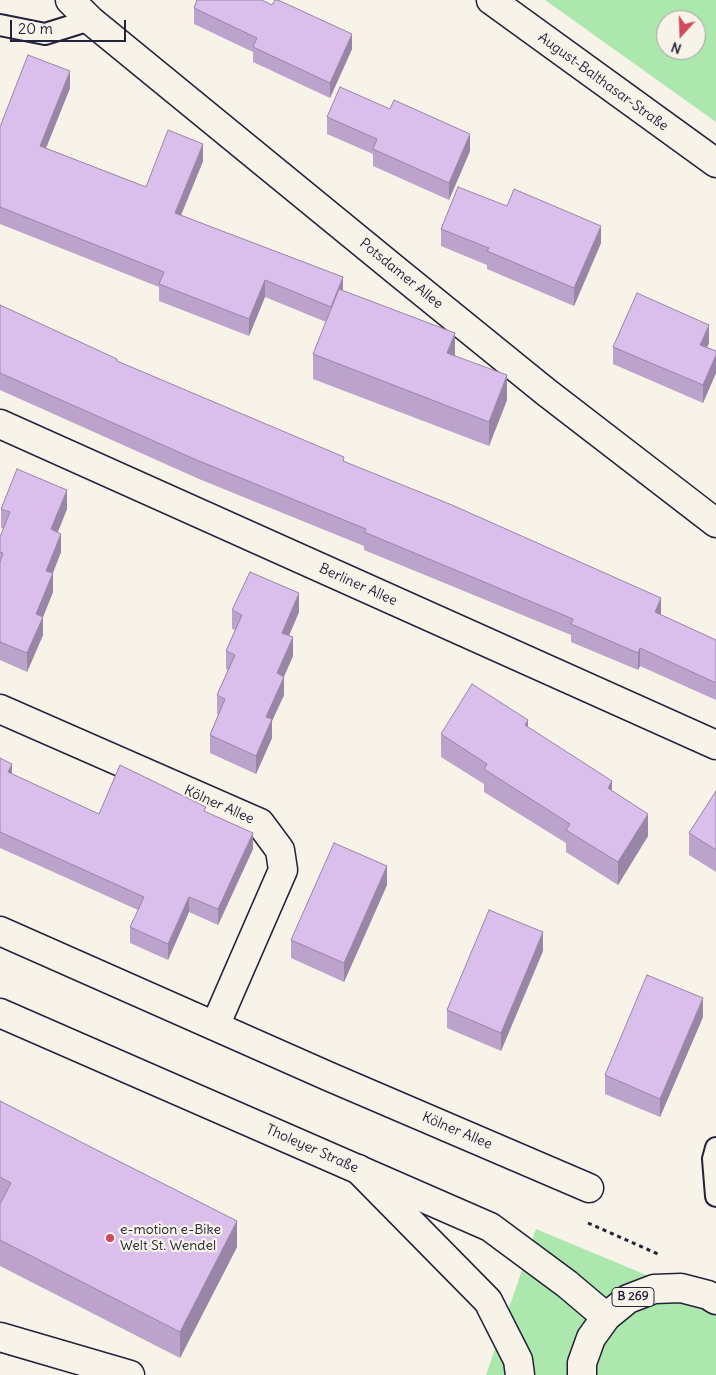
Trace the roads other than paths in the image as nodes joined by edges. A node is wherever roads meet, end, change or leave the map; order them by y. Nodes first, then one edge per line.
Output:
1 (70, 0) edge
2 (491, 0) edge
3 (90, 20) junction
4 (0, 25) edge
5 (716, 163) edge
6 (0, 424) edge
7 (716, 523) edge
8 (0, 709) edge
9 (716, 744) edge
10 (0, 931) edge
11 (0, 1013) edge
12 (215, 1026) junction
13 (716, 1148) edge
14 (358, 1169) junction
15 (589, 1188) dead end
16 (716, 1196) edge
17 (716, 1300) edge
18 (606, 1317) junction
19 (0, 1337) edge
20 (130, 1375) edge
21 (520, 1375) edge
22 (582, 1375) edge

1 - 3 main road, Potsdamer Allee
2 - 5 main road, August-Balthasar-Straße
3 - 4 lane
3 - 7 main road, Potsdamer Allee
6 - 9 main road, Berliner Allee
8 - 12 main road, Kölner Allee
10 - 12 main road, Kölner Allee
11 - 14 main road, Tholeyer Straße
12 - 15 main road, Kölner Allee
13 - 16 lane
14 - 18 main road, Tholeyer Straße
14 - 21 main road
17 - 18 main road, B 269
18 - 22 main road, B 269
19 - 20 main road

